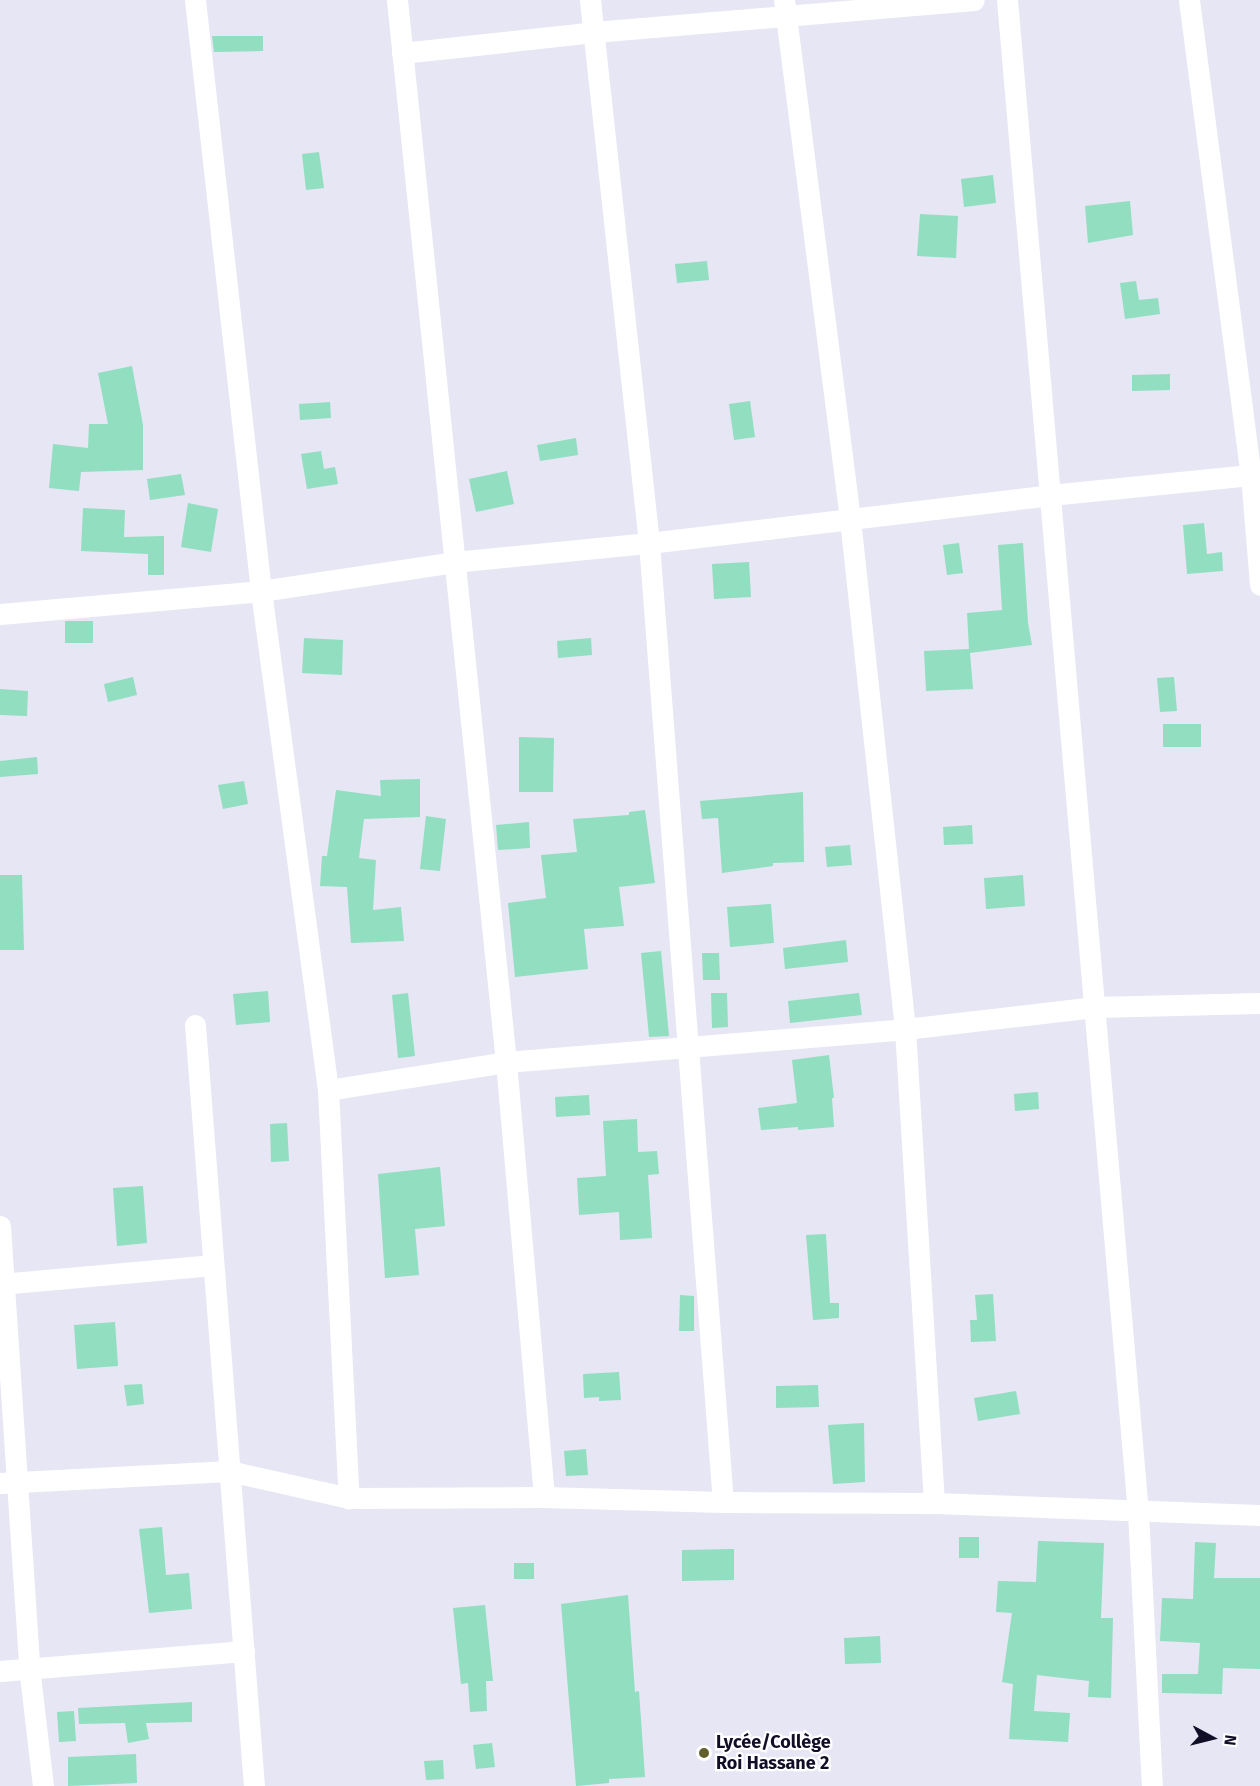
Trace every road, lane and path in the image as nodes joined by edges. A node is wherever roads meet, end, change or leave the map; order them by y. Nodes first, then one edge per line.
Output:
1 (195, 0) edge
2 (397, 0) edge
3 (590, 0) edge
4 (974, 0) edge
5 (1007, 0) edge
6 (1189, 0) edge
7 (784, 8) edge
8 (594, 32) junction
9 (402, 53) junction
10 (1255, 474) edge
11 (1050, 495) junction
12 (850, 519) junction
13 (649, 543) junction
14 (454, 562) junction
15 (1260, 585) edge
16 (261, 591) junction
17 (0, 614) edge
18 (1260, 1003) edge
19 (1095, 1007) junction
20 (195, 1025) dead end
21 (905, 1029) junction
22 (688, 1047) junction
23 (506, 1062) junction
24 (328, 1090) junction
25 (0, 1226) edge
26 (213, 1265) junction
27 (2, 1284) edge
28 (229, 1471) junction
29 (10, 1483) edge
30 (349, 1497) junction
31 (544, 1497) junction
32 (723, 1502) junction
33 (934, 1503) junction
34 (1138, 1512) junction
35 (1260, 1515) edge
36 (243, 1651) junction
37 (29, 1667) junction
38 (0, 1671) edge
39 (43, 1786) edge
40 (254, 1786) edge
41 (1152, 1786) edge

1 - 16 street
2 - 9 street
3 - 8 street
4 - 7 street
5 - 11 street
6 - 10 street
7 - 8 street
7 - 12 street
8 - 9 street
8 - 13 street
9 - 14 street
10 - 11 street
10 - 15 street
11 - 12 street
11 - 19 street
12 - 13 street
12 - 21 street
13 - 14 street
13 - 22 street
14 - 16 street
14 - 23 street
16 - 17 street
16 - 24 street
18 - 19 street
19 - 21 street
19 - 34 street
20 - 26 street
21 - 22 street
21 - 33 street
22 - 23 street
22 - 32 street
23 - 24 street
23 - 31 street
24 - 30 street
25 - 27 street
26 - 27 street
26 - 28 street
27 - 29 street
28 - 29 street
28 - 30 street
28 - 36 street
29 - 37 street
30 - 31 street
31 - 32 street
32 - 33 street
33 - 34 street
34 - 35 street
34 - 41 street
36 - 37 street
36 - 40 street
37 - 38 street
37 - 39 street

